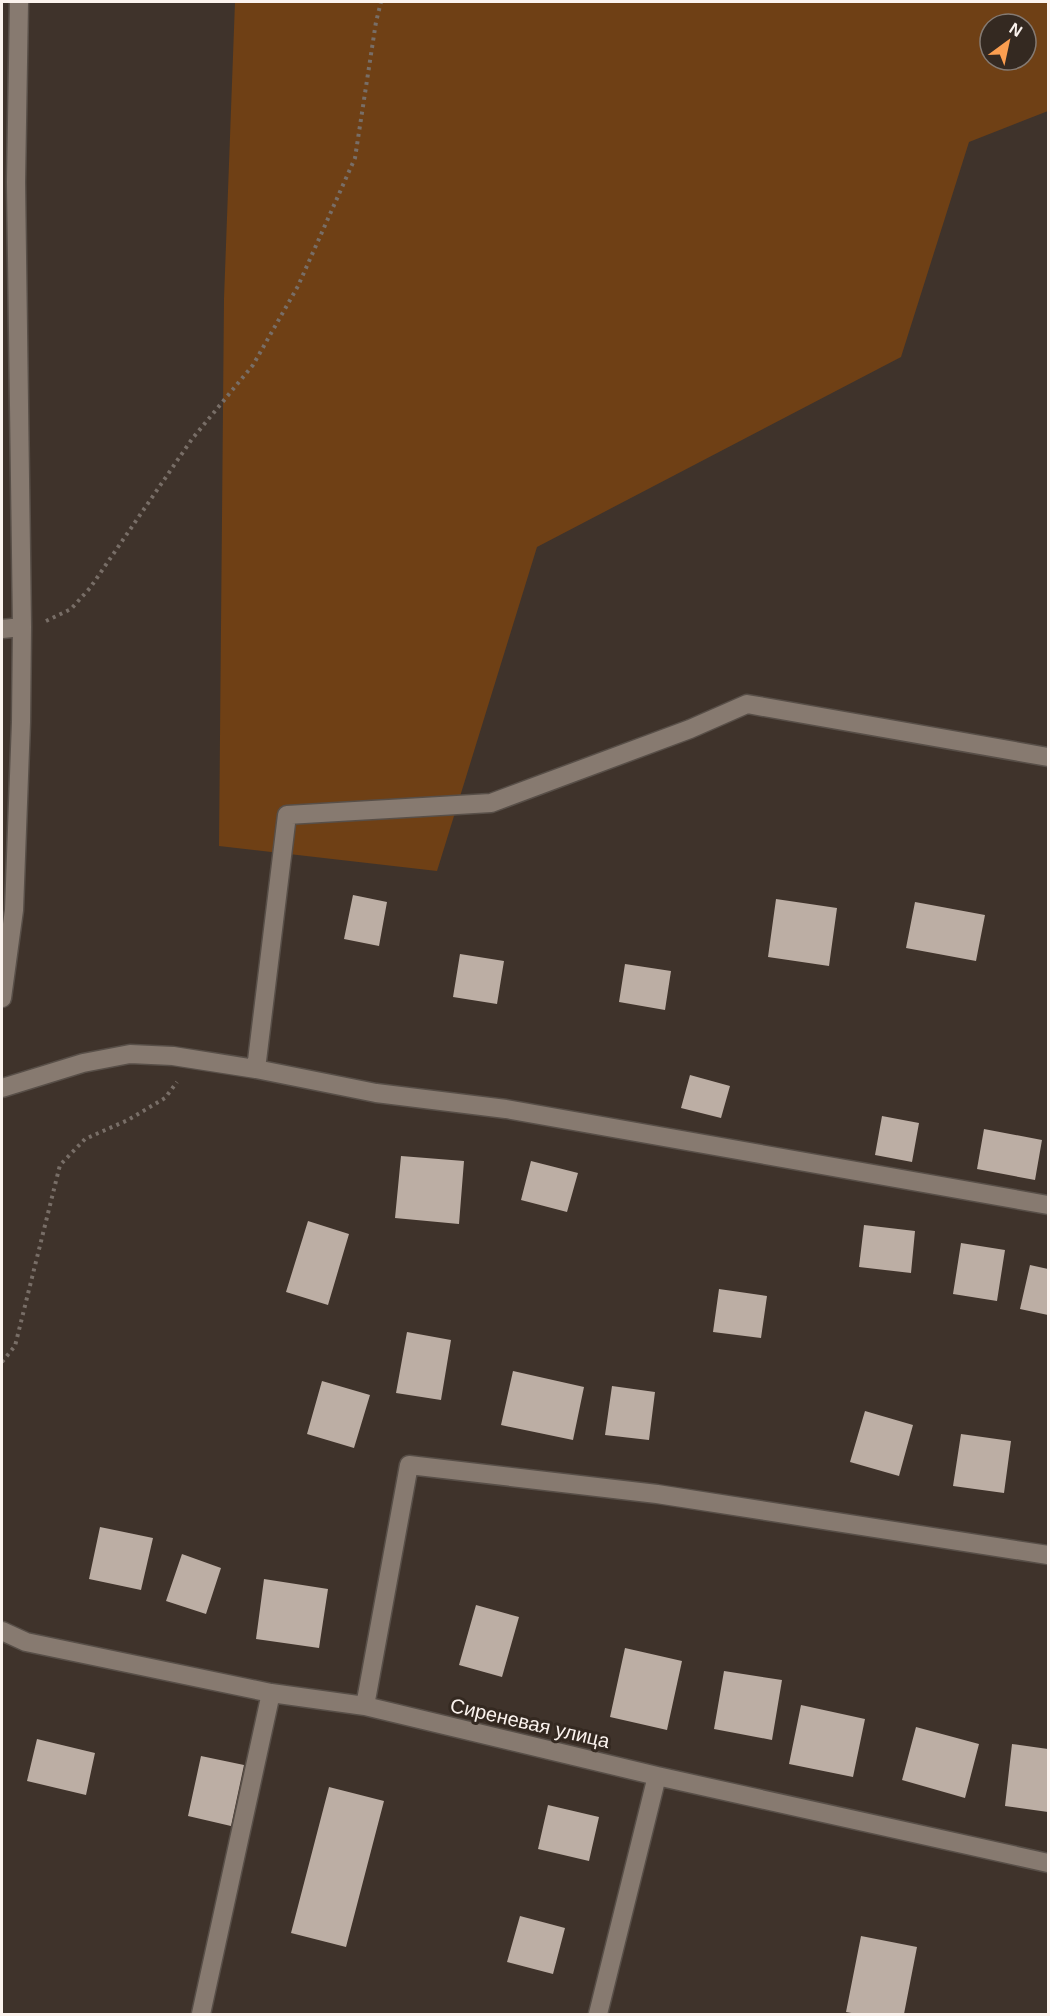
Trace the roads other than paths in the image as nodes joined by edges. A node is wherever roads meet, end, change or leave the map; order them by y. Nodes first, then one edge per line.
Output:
1 (19, 2) edge
2 (22, 627) junction
3 (2, 630) edge
4 (1048, 757) edge
5 (2, 999) edge
6 (256, 1069) junction
7 (2, 1088) edge
8 (1048, 1205) edge
9 (1048, 1555) edge
10 (2, 1631) edge
11 (272, 1693) junction
12 (366, 1706) junction
13 (657, 1776) junction
14 (1048, 1863) edge
15 (201, 2014) edge
16 (598, 2014) edge

1 - 2 street
2 - 3 street
2 - 5 street
4 - 6 street
6 - 7 street
6 - 8 street
9 - 12 street
10 - 11 street, Сиреневая улица
11 - 12 street, Сиреневая улица
11 - 15 street
12 - 13 street, Сиреневая улица
13 - 14 street, Сиреневая улица
13 - 16 street

